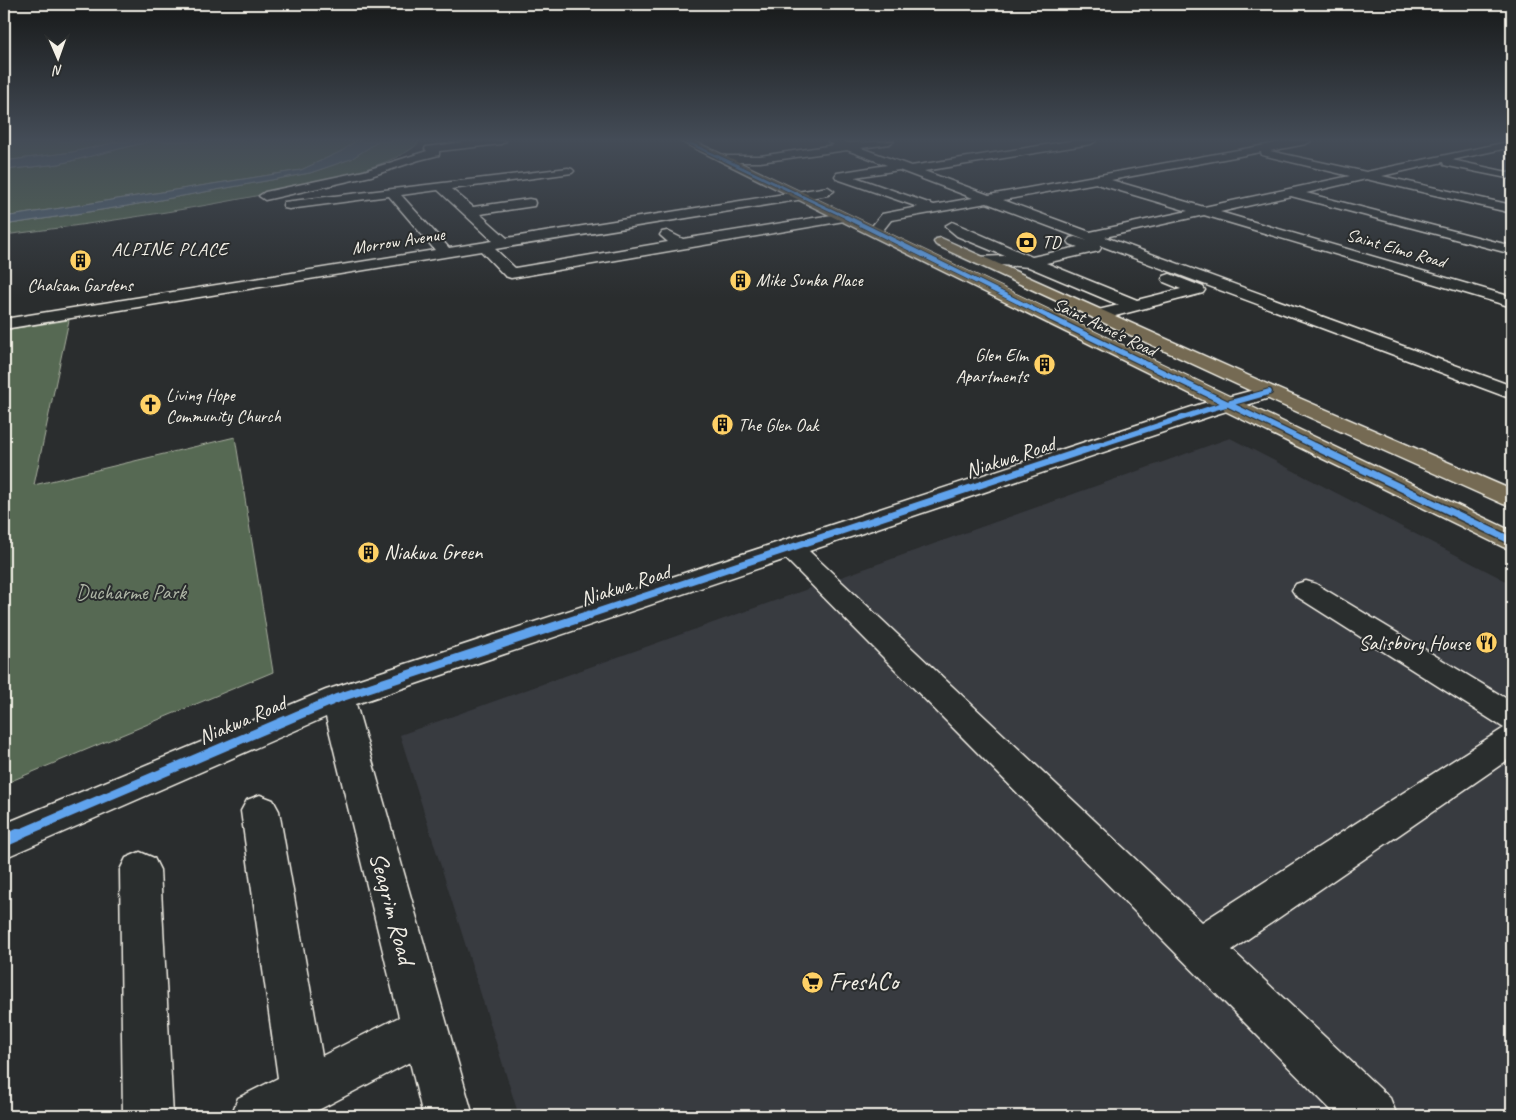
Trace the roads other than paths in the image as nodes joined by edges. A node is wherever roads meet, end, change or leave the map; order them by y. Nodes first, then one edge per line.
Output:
1 (286, 193) edge
2 (382, 193) edge
3 (393, 193) edge
4 (449, 193) edge
5 (795, 193) edge
6 (805, 193) edge
7 (894, 193) edge
8 (977, 193) edge
9 (1017, 193) edge
10 (1144, 193) edge
11 (1284, 193) edge
12 (1295, 193) edge
13 (1443, 193) edge
14 (799, 195) junction
15 (264, 196) dead end
16 (991, 198) junction
17 (973, 202) junction
18 (529, 203) dead end
19 (289, 205) dead end
20 (934, 209) junction
21 (1512, 209) edge
22 (1204, 211) junction
23 (469, 212) junction
24 (844, 217) junction
25 (880, 220) junction
26 (642, 221) junction
27 (952, 226) dead end
28 (912, 229) dead end
29 (929, 237) dead end
30 (1092, 242) junction
31 (504, 243) junction
32 (682, 244) junction
33 (484, 246) junction
34 (1512, 250) edge
35 (444, 252) junction
36 (980, 260) junction
37 (1029, 262) junction
38 (964, 273) junction
39 (1015, 276) junction
40 (1512, 302) edge
41 (1136, 306) junction
42 (1100, 315) junction
43 (4, 324) edge
44 (1269, 392) junction
45 (1512, 393) edge
46 (1226, 404) junction
47 (1512, 499) edge
48 (1512, 541) edge
49 (790, 548) junction
50 (1306, 590) dead end
51 (338, 698) junction
52 (1512, 718) edge
53 (1512, 739) edge
54 (260, 810) dead end
55 (4, 841) edge
56 (140, 870) dead end
57 (1199, 948) junction
58 (424, 1029) junction
59 (304, 1091) junction
60 (148, 1116) edge
61 (256, 1116) edge
62 (448, 1116) edge
63 (1372, 1116) edge

1 - 15 street
2 - 19 street
3 - 35 street
4 - 23 street
5 - 14 main road, Saint Anne's Road
6 - 14 street, Morrow Avenue
7 - 20 street
8 - 16 street
9 - 16 street
10 - 22 street, Saint Elmo Road
11 - 22 street
12 - 34 street
13 - 21 street
14 - 24 main road, Saint Anne's Road
14 - 26 street, Morrow Avenue
16 - 17 street
16 - 30 street
17 - 20 street
17 - 30 street
18 - 23 street
20 - 25 street
22 - 30 street
22 - 40 street, Saint Elmo Road
23 - 31 street
24 - 25 main road, Saint Anne's Road
24 - 32 street
25 - 28 main road, Saint Anne's Road
25 - 38 main road, Saint Anne's Road
26 - 31 street, Morrow Avenue
26 - 32 street
27 - 37 street
29 - 36 main road, Saint Anne's Road
30 - 37 street
30 - 41 street
30 - 45 street
31 - 33 street, Morrow Avenue
32 - 33 street
33 - 35 street, Morrow Avenue
35 - 43 street, Morrow Avenue
36 - 37 street
36 - 39 main road, Saint Anne's Road
37 - 39 street
37 - 41 street
38 - 39 main road
38 - 46 main road, Saint Anne's Road
39 - 42 main road, Saint Anne's Road
41 - 42 street
42 - 44 main road, Saint Anne's Road
44 - 46 street, Niakwa Road
44 - 47 main road, Saint Anne's Road
46 - 48 main road, Saint Anne's Road
46 - 49 street, Niakwa Road
49 - 51 street, Niakwa Road
49 - 57 street
50 - 52 street
51 - 55 street, Niakwa Road
51 - 58 street, Seagrim Road
53 - 57 street
54 - 59 street
56 - 60 street
57 - 63 street
58 - 59 street
58 - 62 street, Seagrim Road
59 - 61 street

